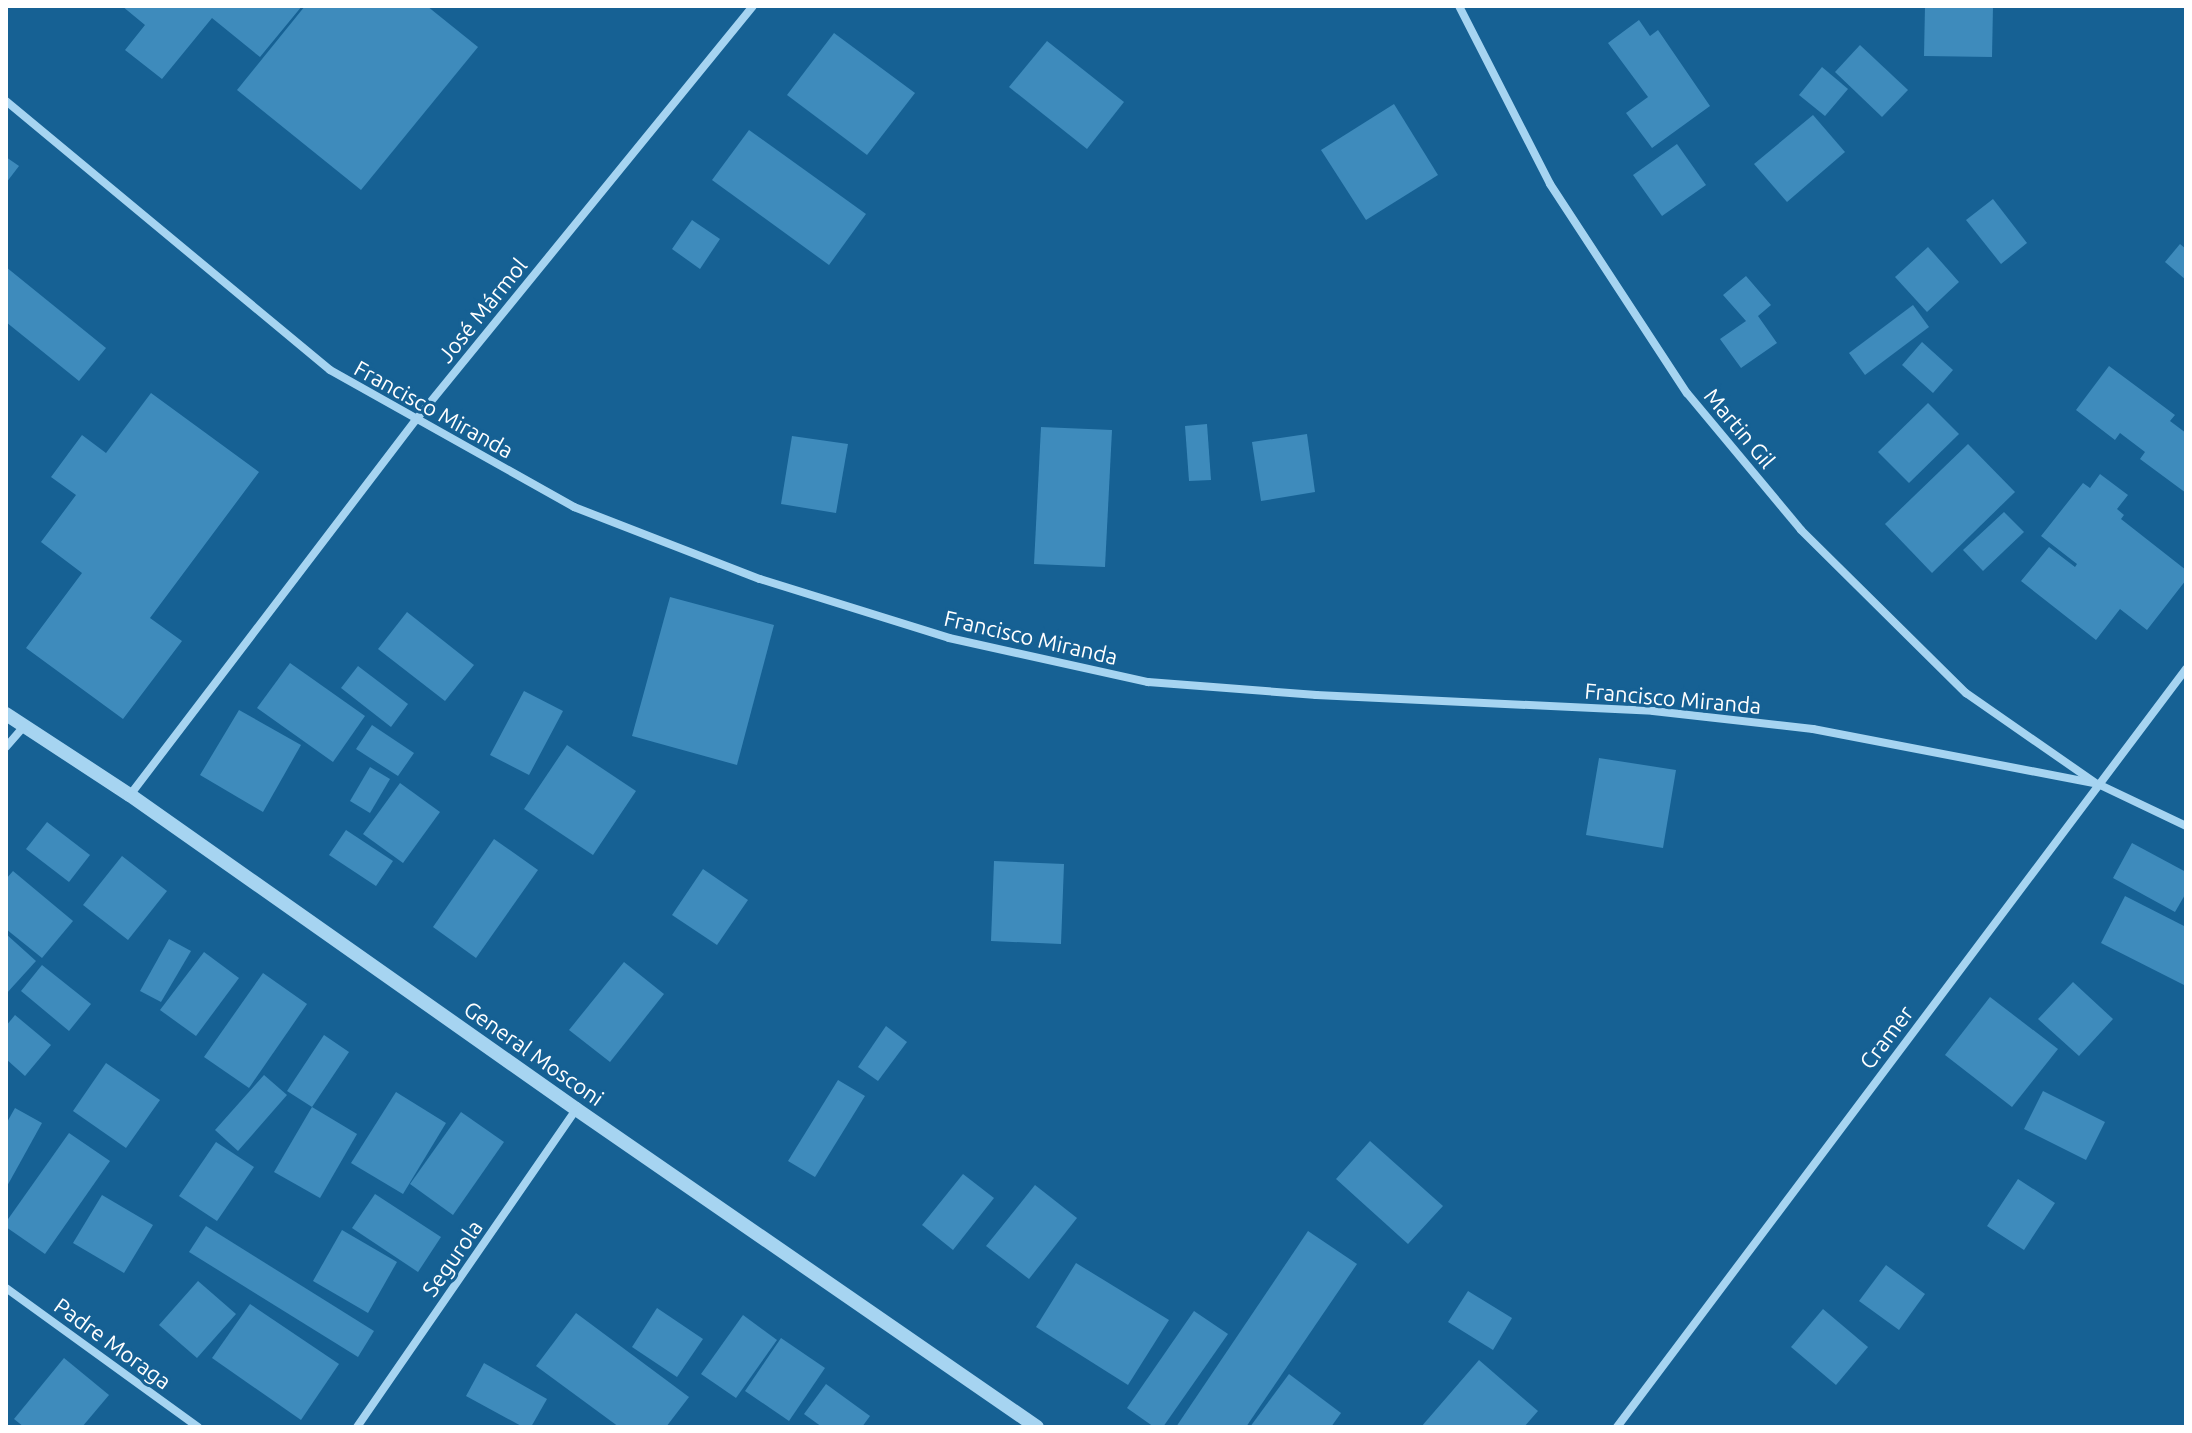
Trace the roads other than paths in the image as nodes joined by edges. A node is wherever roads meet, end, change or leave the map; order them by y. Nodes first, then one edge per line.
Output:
1 (753, 6) edge
2 (1459, 6) edge
3 (6, 101) edge
4 (415, 421) junction
5 (2186, 669) edge
6 (6, 714) edge
7 (24, 726) junction
8 (6, 747) edge
9 (2098, 784) junction
10 (130, 795) junction
11 (2186, 826) edge
12 (576, 1109) junction
13 (6, 1288) edge
14 (198, 1427) edge
15 (357, 1427) edge
16 (1037, 1427) edge
17 (1617, 1427) edge

1 - 4 street, José Mármol
2 - 9 street, Martin Gil
3 - 4 street, Francisco Miranda
4 - 9 street, Francisco Miranda
4 - 10 street, José Mármol
5 - 9 street, Cramer
6 - 7 street, General Mosconi
7 - 8 street
7 - 10 street, General Mosconi
9 - 11 street, Francisco Miranda
9 - 17 street, Cramer
10 - 12 street, General Mosconi
12 - 15 street, Segurola
12 - 16 street, General Mosconi
13 - 14 street, Padre Moraga

